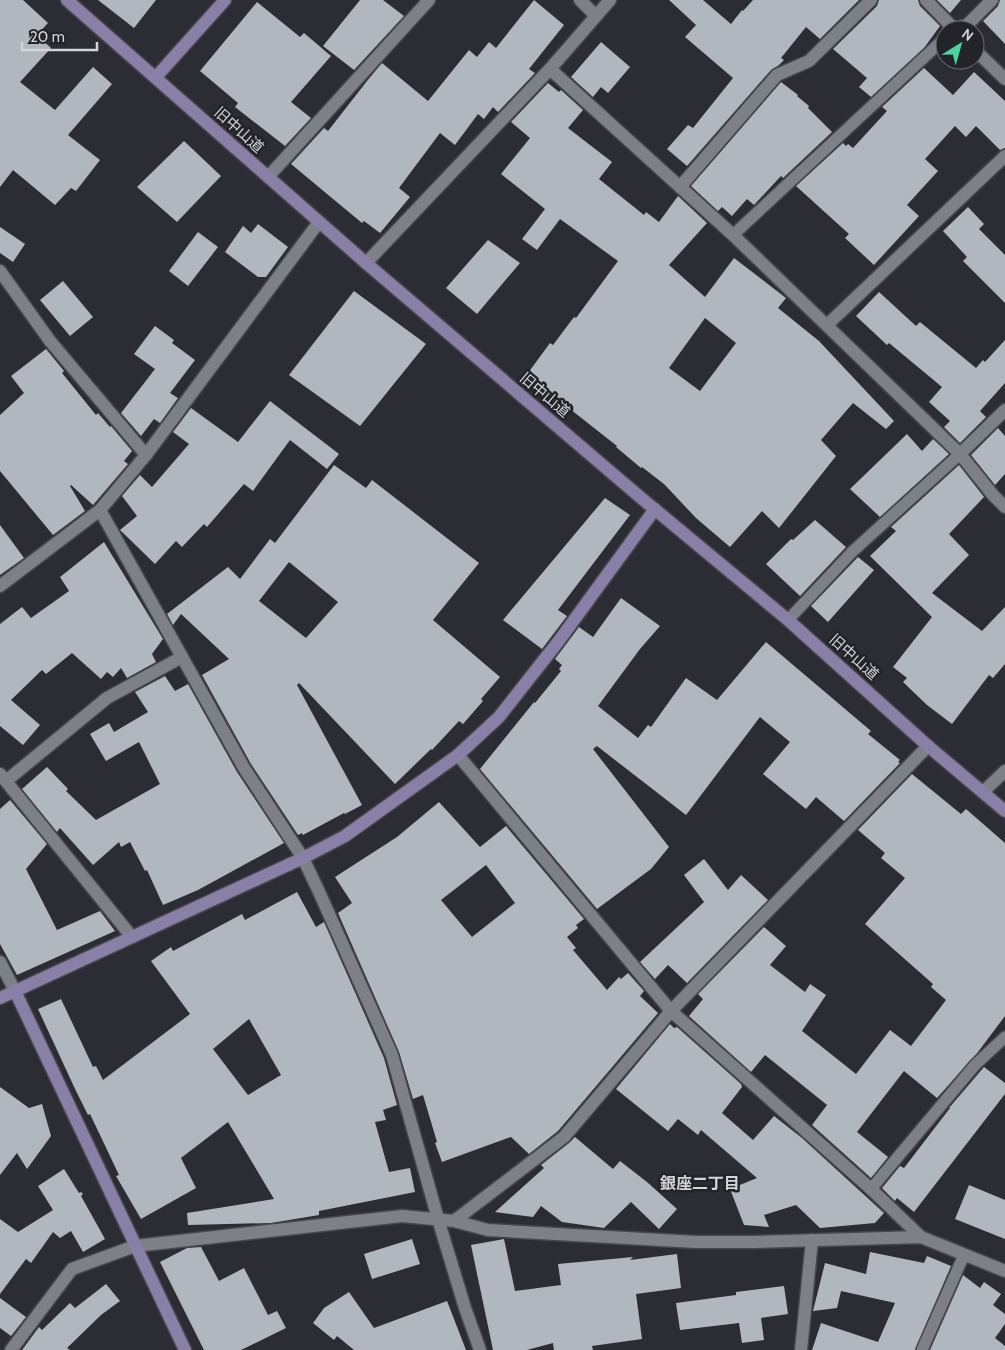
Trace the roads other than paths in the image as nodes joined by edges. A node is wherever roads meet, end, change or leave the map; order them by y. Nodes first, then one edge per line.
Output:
1 (67, 0) edge
2 (225, 0) edge
3 (429, 0) edge
4 (580, 0) edge
5 (610, 0) edge
6 (871, 0) edge
7 (926, 0) edge
8 (992, 0) edge
9 (596, 16) junction
10 (942, 20) edge
11 (972, 20) edge
12 (935, 48) edge
13 (985, 60) edge
14 (550, 69) junction
15 (156, 77) junction
16 (1005, 79) edge
17 (1005, 156) edge
18 (268, 177) junction
19 (680, 187) junction
20 (319, 222) junction
21 (733, 235) junction
22 (366, 263) junction
23 (0, 271) edge
24 (827, 325) junction
25 (1005, 410) edge
26 (960, 454) junction
27 (146, 455) junction
28 (1005, 507) edge
29 (655, 509) junction
30 (100, 510) junction
31 (0, 586) edge
32 (788, 620) junction
33 (182, 657) junction
34 (928, 746) junction
35 (458, 755) junction
36 (1005, 771) edge
37 (3, 777) edge
38 (983, 792) junction
39 (1005, 811) edge
40 (303, 858) junction
41 (132, 937) junction
42 (0, 962) edge
43 (15, 991) junction
44 (0, 998) edge
45 (671, 1010) junction
46 (1005, 1037) edge
47 (871, 1189) junction
48 (438, 1219) junction
49 (454, 1221) junction
50 (921, 1237) junction
51 (812, 1240) junction
52 (136, 1246) junction
53 (964, 1255) junction
54 (1005, 1271) edge
55 (11, 1350) edge
56 (185, 1350) edge
57 (480, 1350) edge
58 (801, 1350) edge
59 (922, 1350) edge

1 - 15 street, 旧中山道
2 - 15 street
3 - 18 street
4 - 9 street
5 - 9 street
6 - 19 street
7 - 10 street
8 - 11 street
9 - 14 street
12 - 21 lane
13 - 16 street
14 - 19 street
14 - 22 street
15 - 18 street, 旧中山道
17 - 24 street
18 - 20 street, 旧中山道
19 - 21 street
20 - 22 street, 旧中山道
20 - 27 street
21 - 24 street
22 - 29 street, 旧中山道
23 - 27 street
24 - 26 street
25 - 26 street
26 - 28 street
26 - 32 lane
27 - 30 street
29 - 32 street, 旧中山道
29 - 35 street
30 - 31 street
30 - 33 street
32 - 34 street, 旧中山道
33 - 37 street
33 - 40 street
34 - 38 street, 旧中山道
34 - 45 street
35 - 40 street
35 - 45 street
36 - 38 street
37 - 41 street
38 - 39 street, 旧中山道
40 - 41 street
40 - 48 street
41 - 43 street
42 - 43 street
43 - 44 street
43 - 52 street
45 - 47 street
45 - 49 street
46 - 47 lane
47 - 50 street
48 - 49 street
48 - 52 street
48 - 57 street
49 - 51 street
50 - 51 street
50 - 53 street
51 - 58 street
52 - 55 street
52 - 56 street
53 - 54 street
53 - 59 lane

